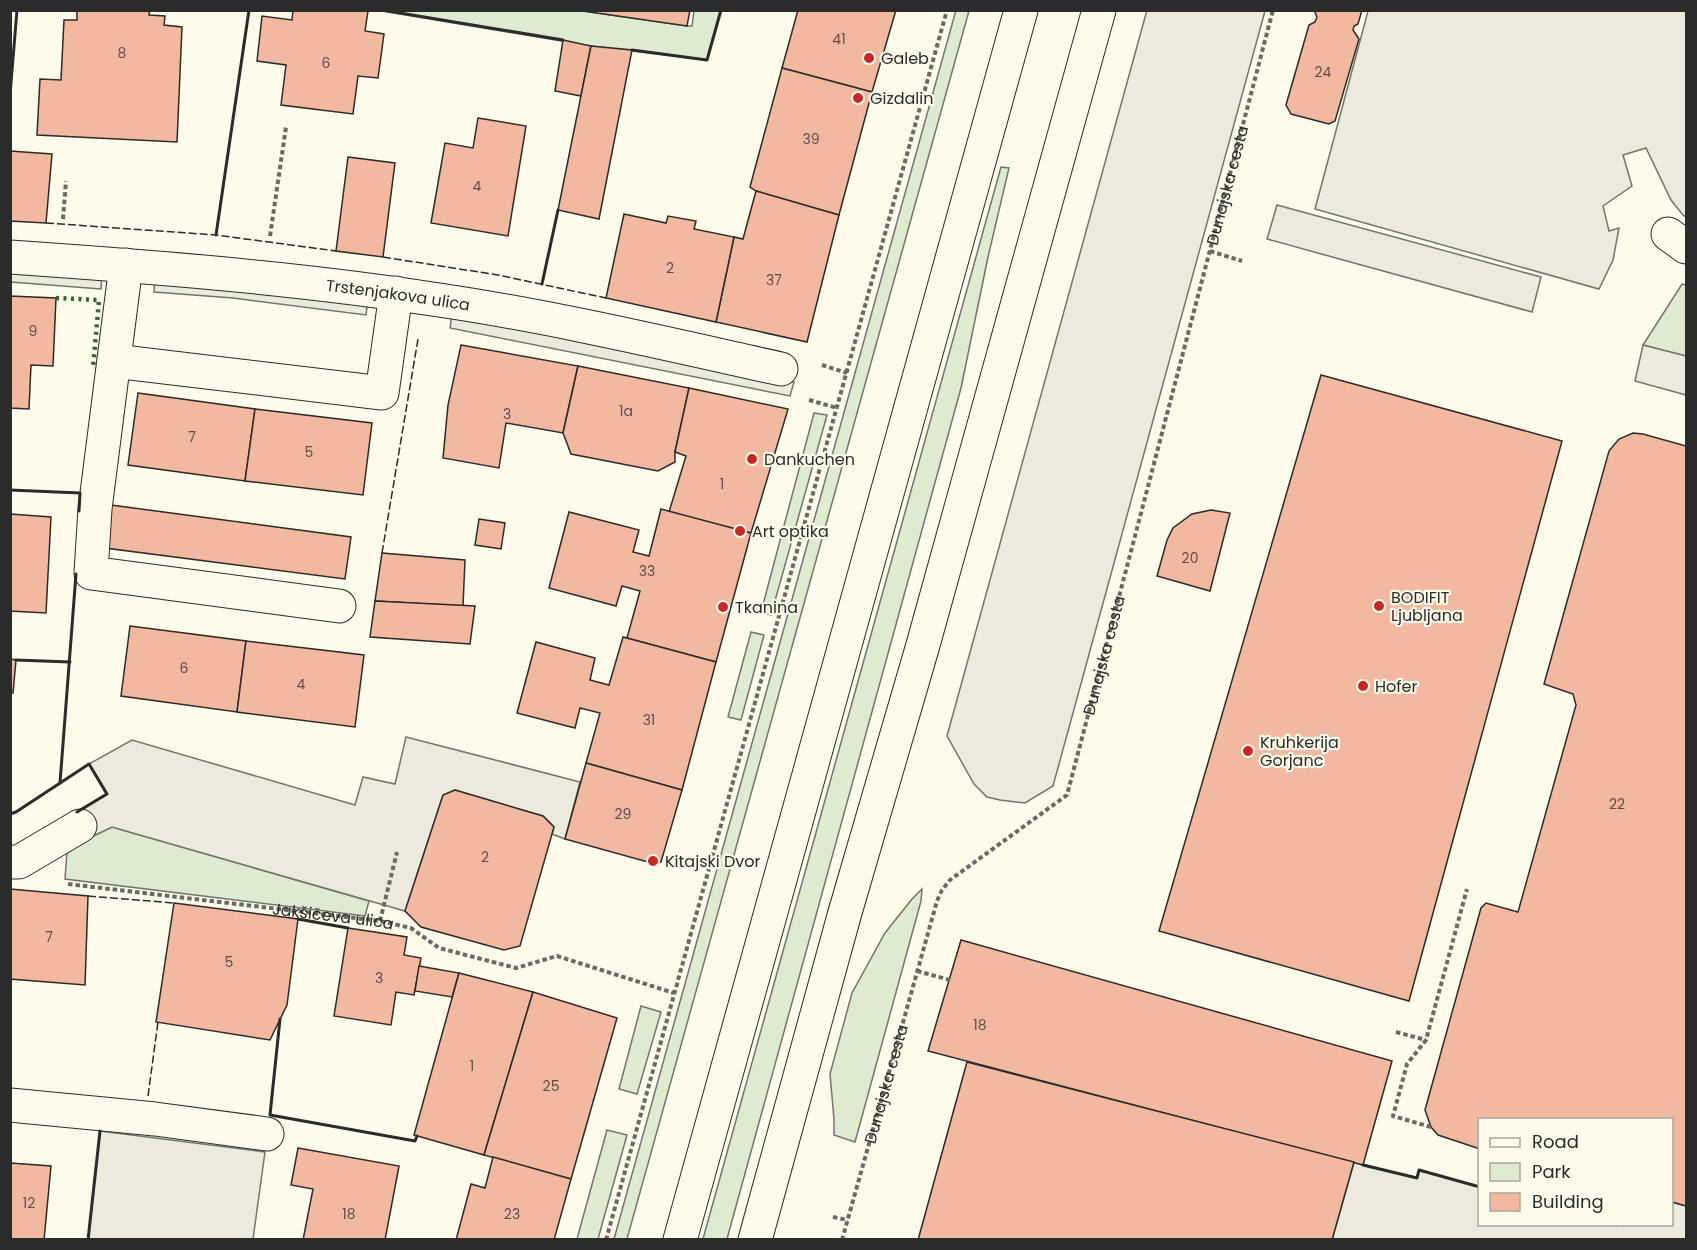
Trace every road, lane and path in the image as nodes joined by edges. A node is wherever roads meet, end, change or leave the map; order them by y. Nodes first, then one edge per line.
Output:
1 (947, 10) edge
2 (1021, 10) edge
3 (1099, 10) edge
4 (1273, 10) edge
5 (286, 127) dead end
6 (66, 181) dead end
7 (63, 224) dead end
8 (269, 242) dead end
9 (1210, 251) junction
10 (10, 257) edge
11 (1242, 261) dead end
12 (126, 265) junction
13 (396, 293) junction
14 (114, 361) junction
15 (816, 364) dead end
16 (781, 369) dead end
17 (847, 373) junction
18 (806, 399) dead end
19 (837, 408) junction
20 (339, 606) dead end
21 (80, 826) dead end
22 (397, 852) dead end
23 (15, 862) edge
24 (1467, 889) dead end
25 (380, 921) junction
26 (917, 971) junction
27 (950, 980) dead end
28 (674, 993) junction
29 (1396, 1032) dead end
30 (1426, 1040) junction
31 (10, 1106) edge
32 (1431, 1127) dead end
33 (267, 1134) dead end
34 (833, 1217) dead end
35 (848, 1220) junction
36 (606, 1239) edge
37 (680, 1239) edge
38 (755, 1239) edge
39 (843, 1239) edge

1 - 17 path
2 - 37 main road
3 - 38 main road
4 - 9 path, Dunajska cesta
5 - 8 path
6 - 7 path
9 - 11 path
9 - 26 path, Dunajska cesta
10 - 12 main road, Trstenjakova ulica
12 - 13 main road, Trstenjakova ulica
12 - 14 main road
13 - 14 main road
13 - 16 main road, Trstenjakova ulica
14 - 20 main road
15 - 17 path
17 - 19 path
18 - 19 path
19 - 28 path
21 - 23 main road
22 - 25 path
23 - 25 path, Jakšičeva ulica
24 - 30 path
25 - 28 path, Jakšičeva ulica
26 - 27 path
26 - 35 path, Dunajska cesta
28 - 36 path
29 - 30 path
30 - 32 path
31 - 33 main road
34 - 35 path
35 - 39 path, Dunajska cesta

